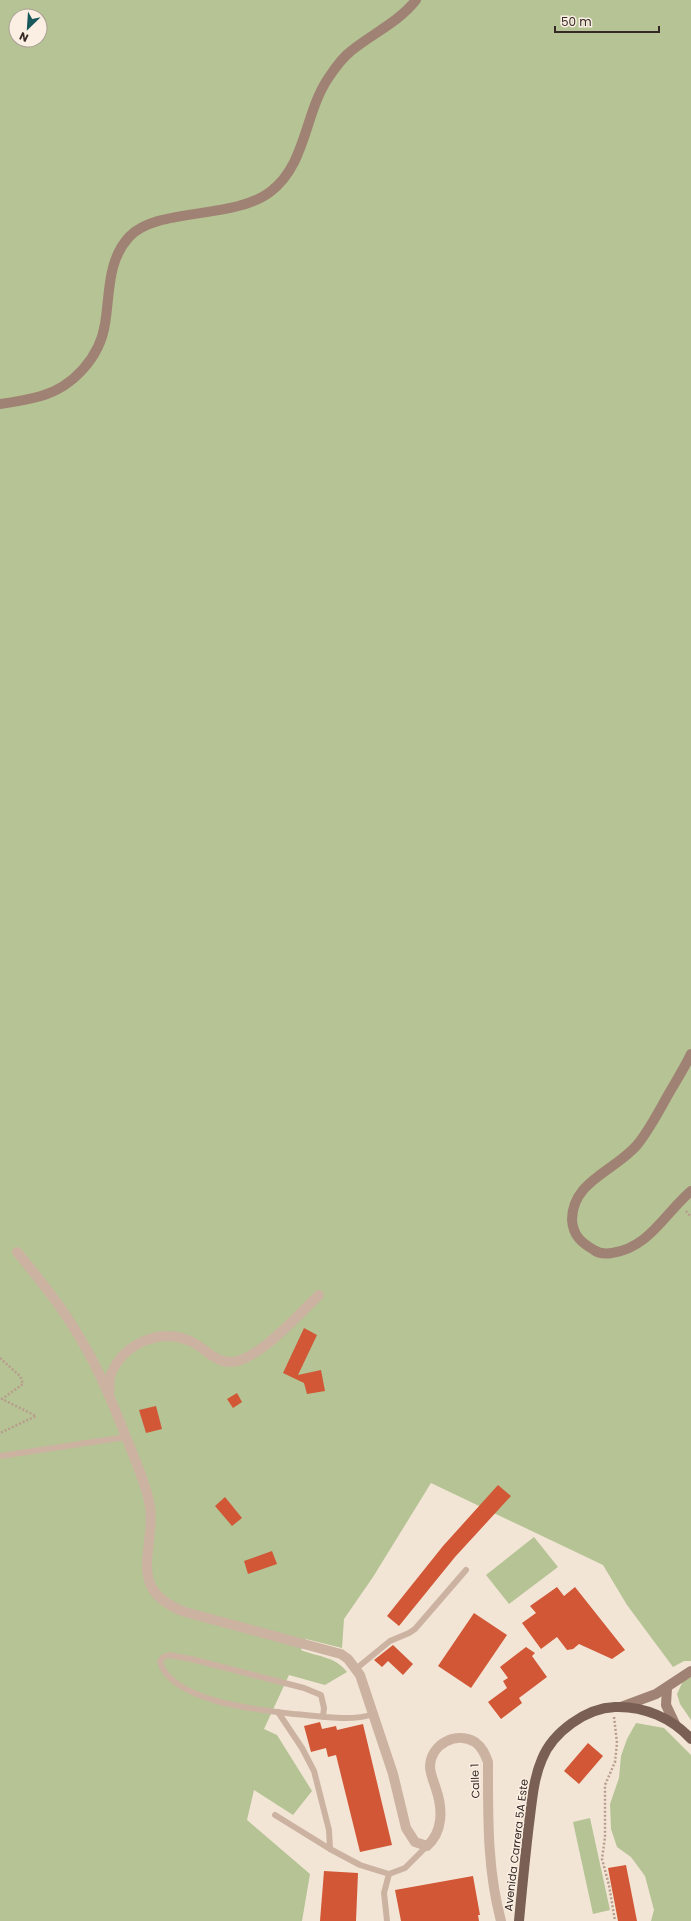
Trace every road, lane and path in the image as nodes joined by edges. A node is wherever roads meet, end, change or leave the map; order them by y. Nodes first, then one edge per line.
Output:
1 (416, 0) edge
2 (0, 404) edge
3 (691, 1054) edge
4 (691, 1191) edge
5 (17, 1252) dead end
6 (319, 1295) dead end
7 (0, 1358) edge
8 (109, 1395) junction
9 (0, 1433) edge
10 (126, 1437) junction
11 (0, 1456) edge
12 (466, 1570) dead end
13 (357, 1668) junction
14 (691, 1671) edge
15 (667, 1688) junction
16 (610, 1707) junction
17 (621, 1707) junction
18 (278, 1712) junction
19 (374, 1714) junction
20 (323, 1717) junction
21 (675, 1724) junction
22 (691, 1739) edge
23 (275, 1814) dead end
24 (427, 1846) junction
25 (330, 1849) junction
26 (389, 1874) junction
27 (387, 1921) edge
28 (501, 1921) edge
29 (519, 1921) edge
30 (615, 1921) edge

1 - 2 main road
3 - 4 main road
5 - 8 street
6 - 8 street
7 - 9 path
8 - 10 street
10 - 11 lane
10 - 13 street
12 - 13 lane
13 - 19 street
14 - 15 main road
15 - 17 main road
15 - 21 main road
16 - 17 main road, Avenida Carrera 5A Este
16 - 29 main road, Avenida Carrera 5A Este
16 - 30 path
17 - 21 main road, Avenida Carrera 5A Este
18 - 20 lane
18 - 20 lane
18 - 25 lane
19 - 20 lane
19 - 24 street
21 - 22 main road, Avenida Carrera 5A Este
23 - 25 lane
24 - 26 lane
24 - 28 street, Calle 1
25 - 26 lane
26 - 27 lane

